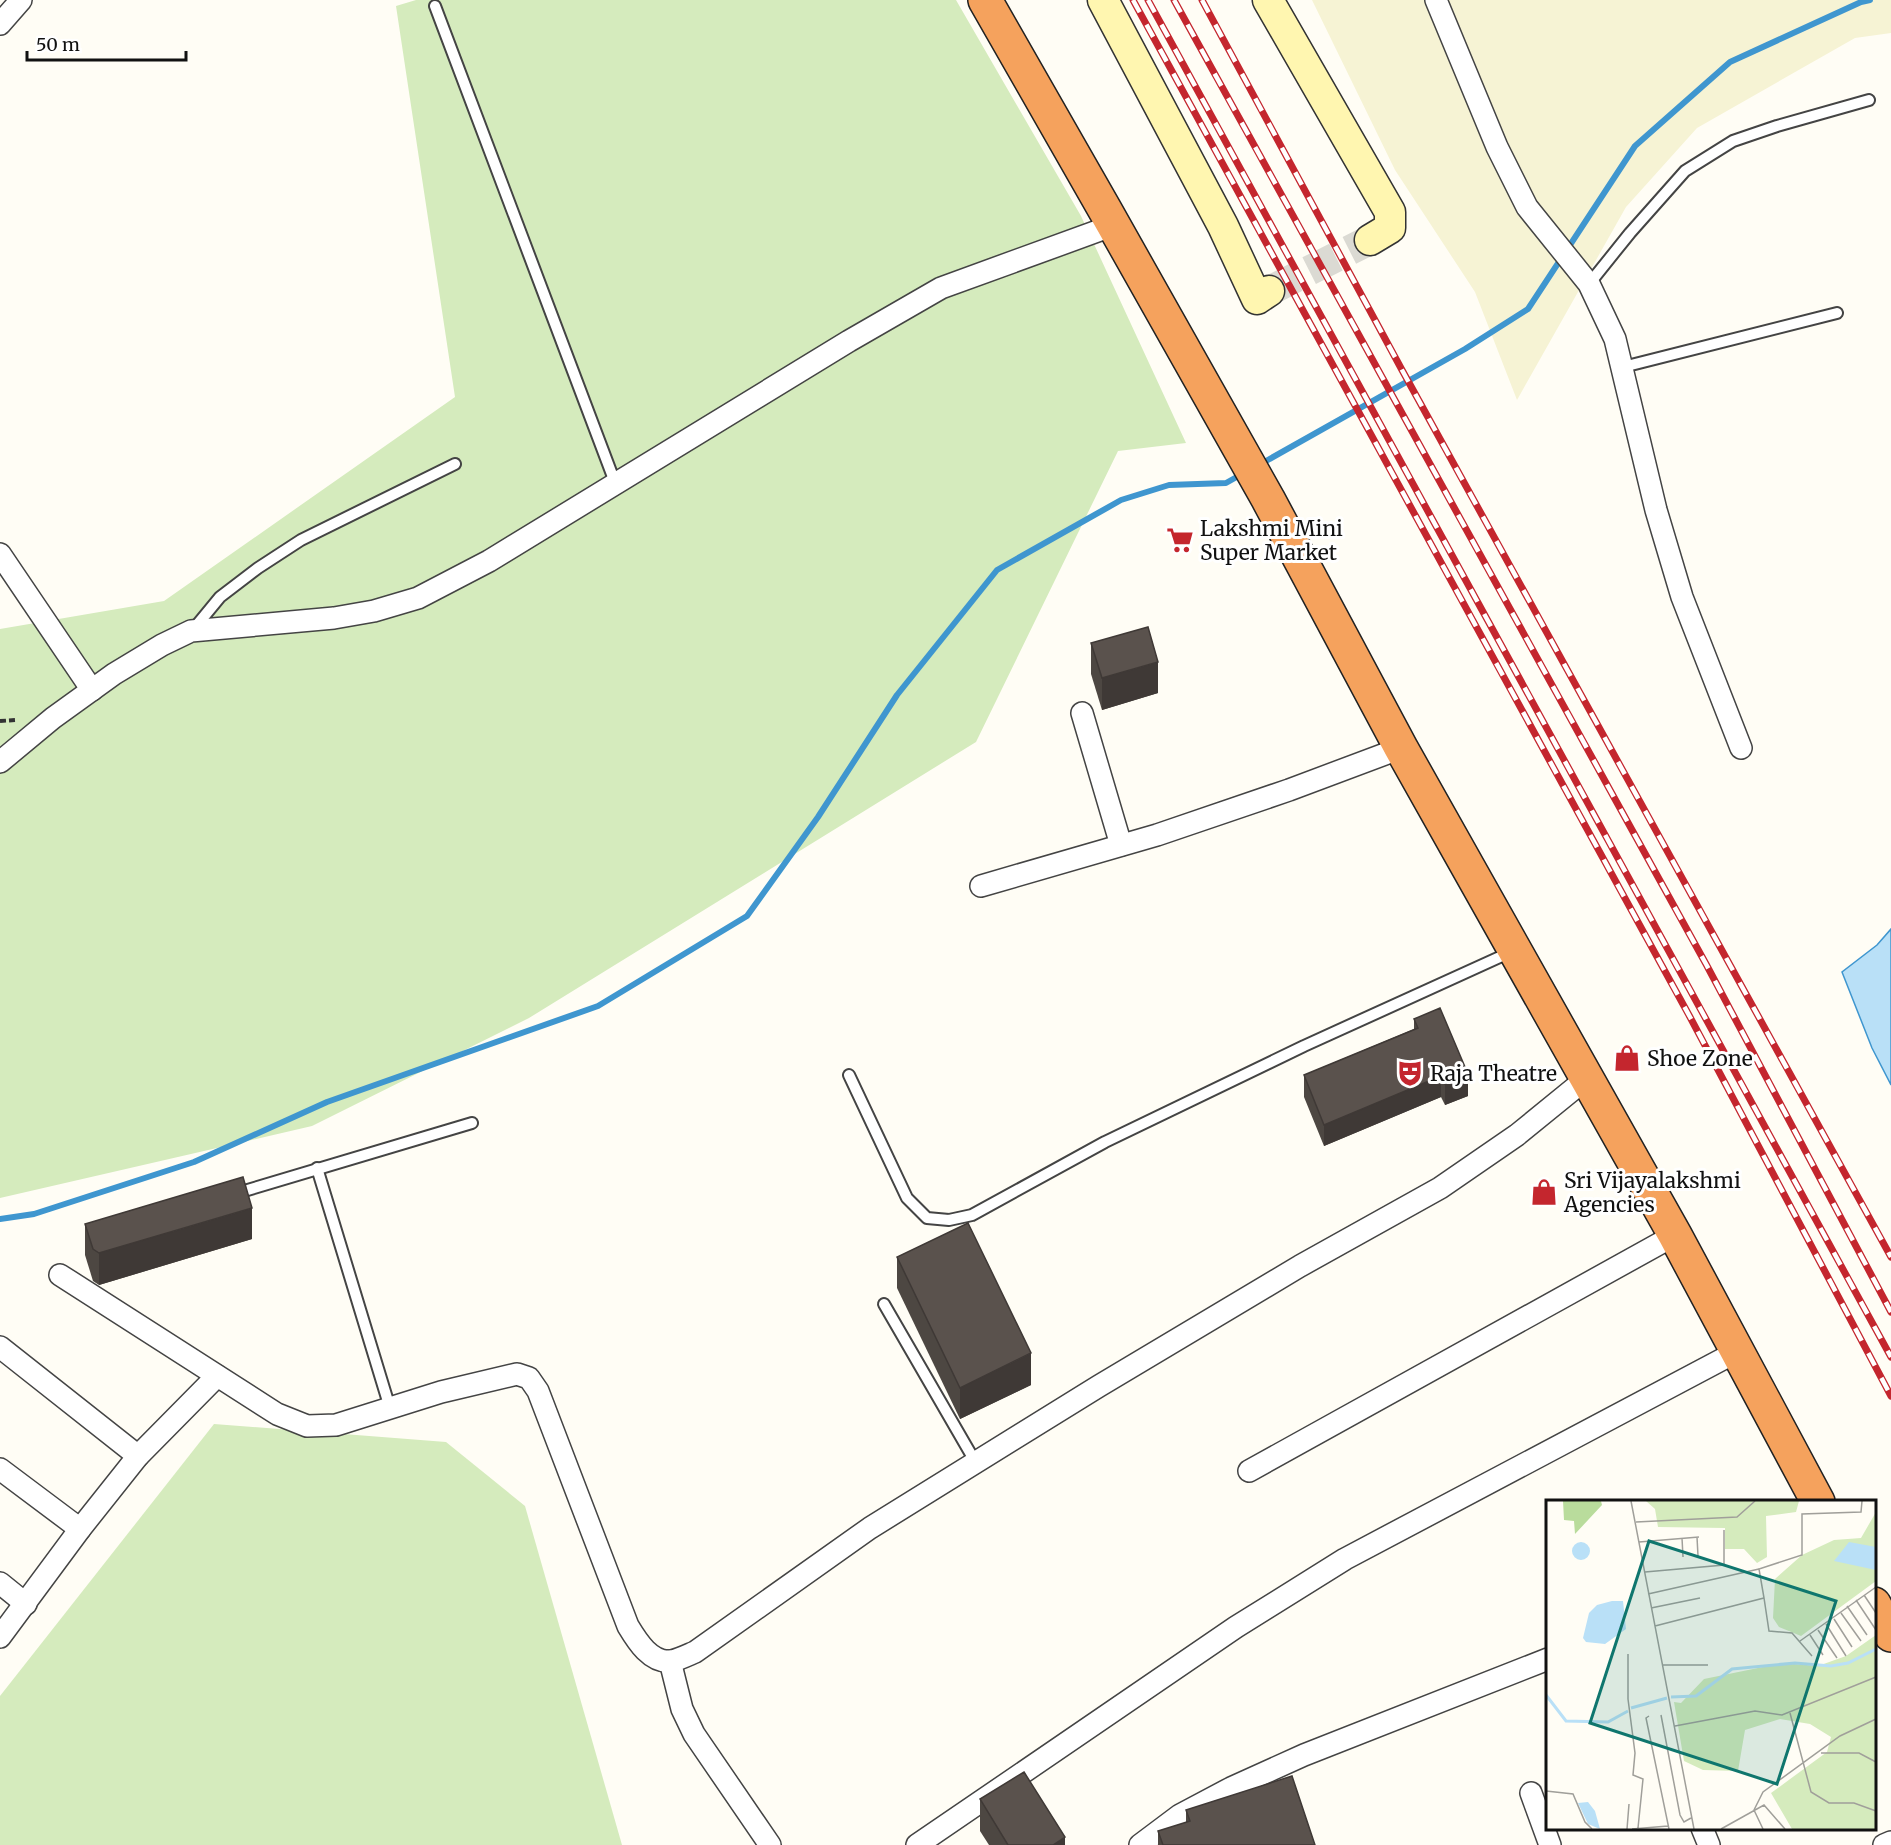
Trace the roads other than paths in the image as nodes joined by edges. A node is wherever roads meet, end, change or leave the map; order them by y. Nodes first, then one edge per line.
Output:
1 (21, 0) edge
2 (984, 0) edge
3 (1103, 0) edge
4 (1268, 0) edge
5 (1436, 0) edge
6 (435, 6) dead end
7 (0, 24) edge
8 (1869, 100) dead end
9 (1114, 225) junction
10 (1370, 240) tunnel mouth
11 (1582, 276) junction
12 (1269, 291) tunnel mouth
13 (1837, 313) dead end
14 (1623, 367) junction
15 (455, 464) dead end
16 (616, 485) junction
17 (0, 554) edge
18 (191, 631) junction
19 (92, 690) junction
20 (1082, 713) dead end
21 (1401, 748) junction
22 (1741, 748) dead end
23 (0, 762) edge
24 (1121, 845) junction
25 (981, 886) dead end
26 (1516, 950) junction
27 (849, 1074) dead end
28 (1587, 1078) junction
29 (472, 1123) dead end
30 (317, 1168) junction
31 (228, 1196) edge
32 (1675, 1235) junction
33 (60, 1275) dead end
34 (884, 1304) dead end
35 (0, 1347) edge
36 (1738, 1352) junction
37 (217, 1376) junction
38 (390, 1408) junction
39 (138, 1456) junction
40 (976, 1463) junction
41 (0, 1469) edge
42 (1249, 1471) dead end
43 (1817, 1500) edge
44 (80, 1529) junction
45 (0, 1583) edge
46 (26, 1605) junction
47 (0, 1637) edge
48 (1546, 1660) edge
49 (670, 1661) junction
50 (1532, 1793) dead end
51 (1703, 1830) edge
52 (1891, 1842) edge
53 (770, 1845) edge
54 (917, 1845) edge
55 (1140, 1845) edge
56 (1550, 1845) edge
57 (1709, 1845) edge
58 (1884, 1845) edge

1 - 7 street
2 - 9 highway
3 - 12 street
4 - 10 street
5 - 11 street
6 - 16 lane
8 - 11 lane
9 - 16 street
9 - 21 highway
11 - 14 street
13 - 14 lane
14 - 22 street
15 - 18 lane
16 - 18 street
17 - 19 street
18 - 19 street
19 - 23 street
20 - 24 street
21 - 24 street
21 - 26 highway
24 - 25 street
26 - 27 lane
26 - 28 highway
28 - 32 highway
28 - 40 street
29 - 30 lane
30 - 31 lane
30 - 38 lane
32 - 36 highway
32 - 42 street
33 - 37 street
34 - 40 lane
35 - 39 street
36 - 43 highway
36 - 54 street
37 - 38 street
37 - 39 street
38 - 49 street
39 - 44 street
40 - 49 street
41 - 44 street
44 - 46 street
45 - 46 street
46 - 47 street
48 - 55 street
49 - 53 street
50 - 56 street
51 - 57 street
52 - 58 street

